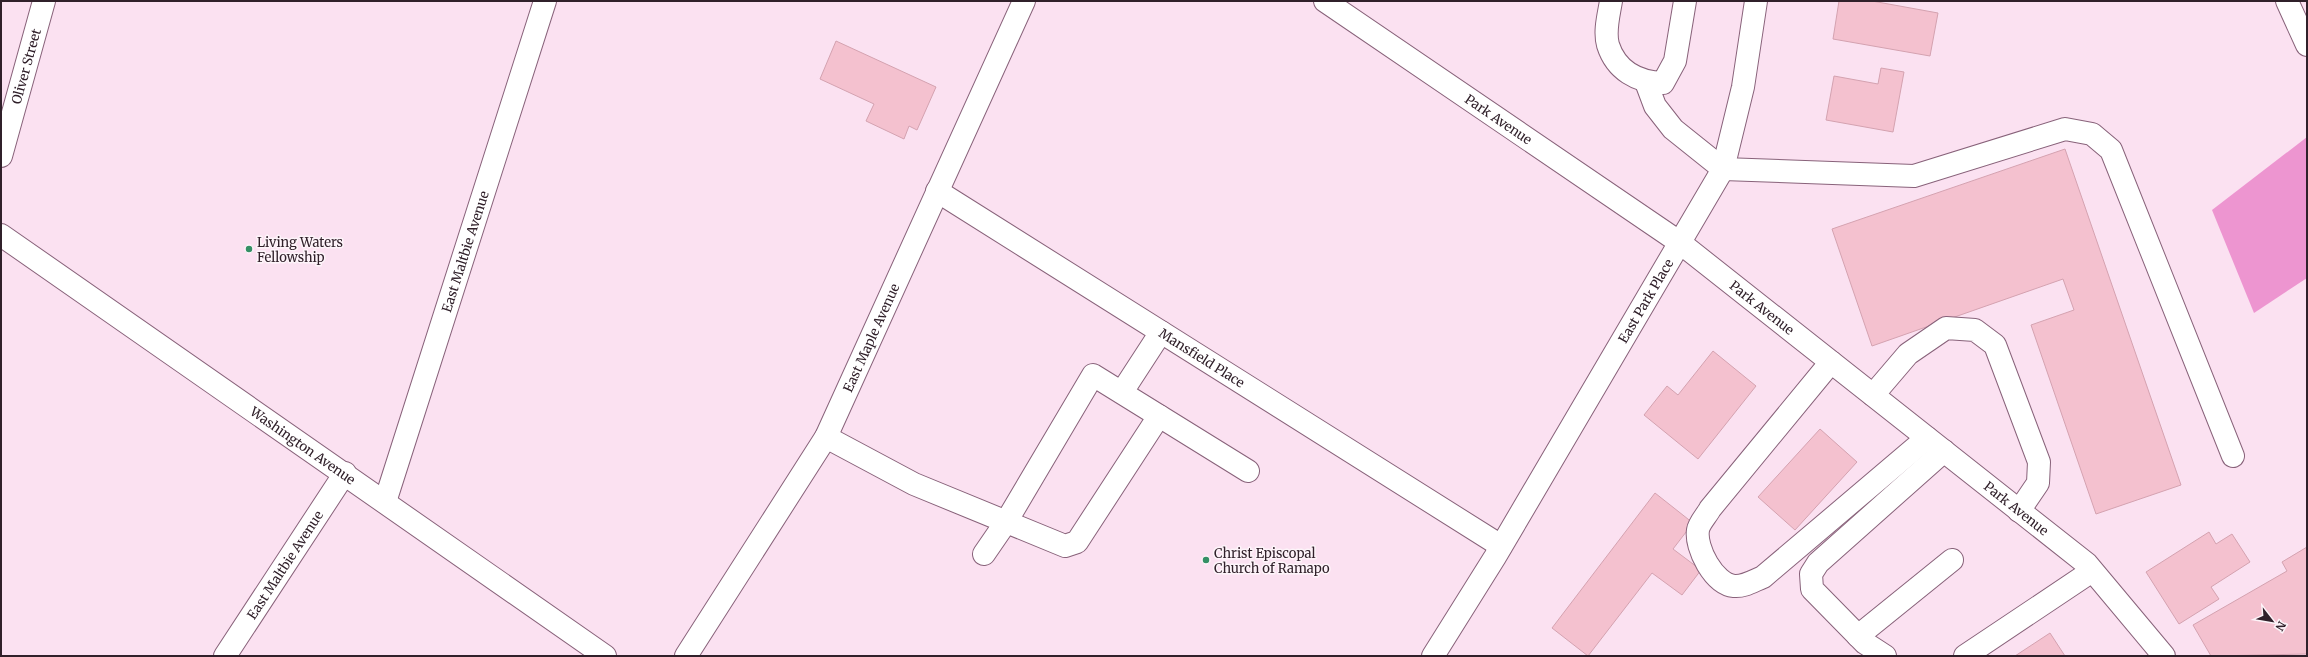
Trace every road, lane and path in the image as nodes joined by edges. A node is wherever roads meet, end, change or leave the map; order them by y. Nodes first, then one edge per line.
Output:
1 (44, 1) edge
2 (545, 1) edge
3 (1024, 1) edge
4 (1325, 1) edge
5 (1611, 1) edge
6 (1685, 1) edge
7 (1756, 1) edge
8 (2287, 1) edge
9 (2307, 45) edge
10 (1646, 82) junction
11 (1, 156) edge
12 (1723, 169) junction
13 (937, 191) junction
14 (1, 235) edge
15 (1679, 242) junction
16 (1161, 332) junction
17 (1831, 362) junction
18 (1122, 392) junction
19 (1873, 395) junction
20 (1159, 416) junction
21 (826, 437) junction
22 (1927, 438) junction
23 (1944, 452) junction
24 (2233, 456) dead end
25 (1248, 471) dead end
26 (345, 473) junction
27 (385, 502) junction
28 (2019, 511) junction
29 (1006, 522) junction
30 (1501, 546) junction
31 (984, 554) dead end
32 (1952, 560) dead end
33 (2092, 570) junction
34 (1858, 636) junction
35 (225, 656) edge
36 (605, 656) edge
37 (686, 656) edge
38 (1433, 656) edge
39 (1885, 656) edge
40 (1965, 656) edge
41 (2164, 656) edge

1 - 11 street, Oliver Street
2 - 27 street, East Maltbie Avenue
3 - 13 street, East Maple Avenue
4 - 15 street, Park Avenue
5 - 10 street
6 - 10 street
7 - 12 street, East Park Place
8 - 9 street
10 - 12 street
12 - 15 street, East Park Place
12 - 24 street
13 - 16 street, Mansfield Place
13 - 21 street, East Maple Avenue
14 - 26 street, Washington Avenue
15 - 17 street, Park Avenue
15 - 30 street, East Park Place
16 - 18 street
16 - 30 street, Mansfield Place
17 - 19 street, Park Avenue
17 - 22 street
18 - 20 street
18 - 29 street
19 - 22 street, Park Avenue
19 - 28 street
20 - 25 street
20 - 29 street
21 - 29 street
21 - 37 street, East Maple Avenue
22 - 23 street, Park Avenue
23 - 28 street, Park Avenue
23 - 34 street
26 - 27 street, Washington Avenue
26 - 35 street, East Maltbie Avenue
27 - 36 street, Washington Avenue
28 - 33 street, Park Avenue
29 - 31 street
30 - 38 street, East Park Place
32 - 34 street
33 - 40 street
33 - 41 street, Park Avenue
34 - 39 street

